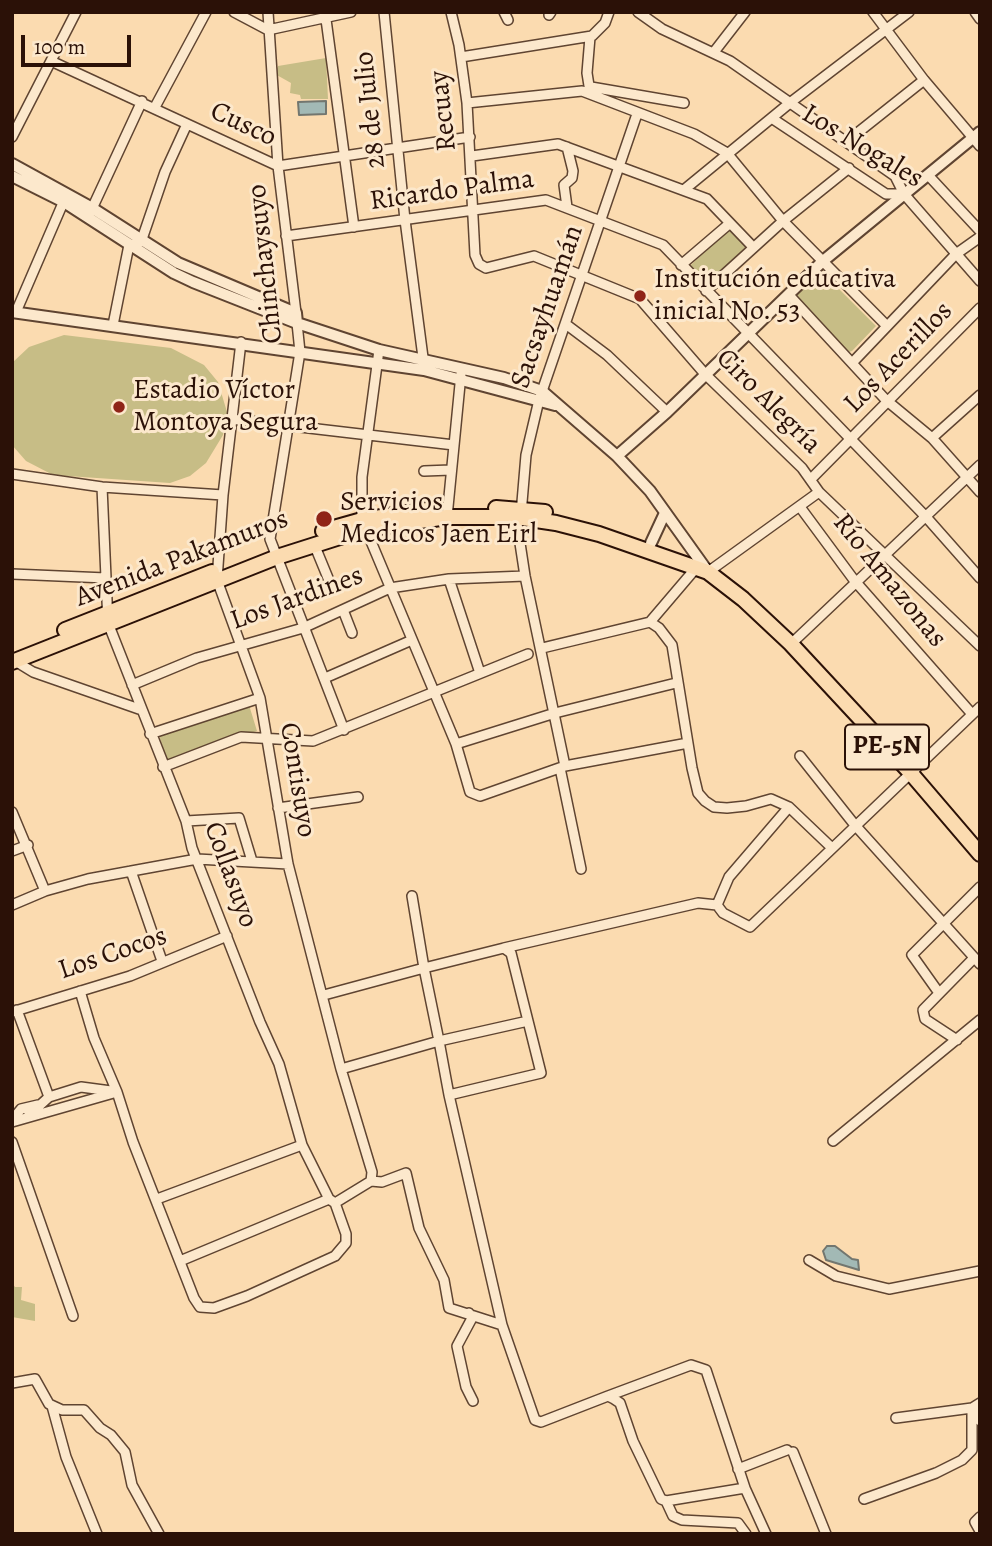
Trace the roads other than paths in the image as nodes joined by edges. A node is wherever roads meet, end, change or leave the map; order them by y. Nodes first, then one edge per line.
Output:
1 (76, 12) edge
2 (206, 12) edge
3 (234, 12) edge
4 (268, 12) edge
5 (351, 12) edge
6 (384, 12) edge
7 (451, 12) edge
8 (609, 12) edge
9 (638, 12) edge
10 (745, 12) edge
11 (873, 12) edge
12 (909, 12) edge
13 (975, 12) edge
14 (324, 15) edge
15 (980, 19) edge
16 (268, 30) junction
17 (886, 30) junction
18 (590, 37) junction
19 (714, 52) junction
20 (461, 57) junction
21 (51, 61) junction
22 (924, 80) junction
23 (590, 91) junction
24 (142, 101) junction
25 (791, 102) junction
26 (467, 103) junction
27 (684, 103) dead end
28 (155, 107) junction
29 (637, 114) junction
30 (772, 119) junction
31 (187, 124) junction
32 (12, 137) edge
33 (470, 137) junction
34 (977, 138) edge
35 (846, 142) junction
36 (567, 147) junction
37 (398, 148) junction
38 (727, 153) junction
39 (472, 156) junction
40 (343, 158) junction
41 (12, 164) edge
42 (278, 166) junction
43 (620, 167) junction
44 (849, 168) junction
45 (928, 175) junction
46 (12, 176) edge
47 (685, 190) junction
48 (904, 194) junction
49 (65, 198) junction
50 (567, 207) junction
51 (475, 210) junction
52 (90, 213) junction
53 (405, 220) junction
54 (601, 220) junction
55 (783, 221) junction
56 (729, 224) junction
57 (354, 227) junction
58 (980, 232) edge
59 (286, 236) junction
60 (980, 237) edge
61 (141, 242) junction
62 (129, 245) junction
63 (754, 247) junction
64 (956, 254) junction
65 (823, 261) junction
66 (681, 265) junction
67 (582, 273) junction
68 (980, 281) edge
69 (706, 291) junction
70 (789, 295) junction
71 (980, 308) edge
72 (14, 312) edge
73 (296, 318) junction
74 (113, 325) junction
75 (567, 325) junction
76 (887, 326) junction
77 (747, 333) junction
78 (240, 342) junction
79 (379, 350) junction
80 (300, 352) junction
81 (853, 362) junction
82 (377, 363) junction
83 (424, 365) junction
84 (461, 374) junction
85 (705, 374) junction
86 (540, 395) junction
87 (980, 396) edge
88 (886, 400) junction
89 (667, 412) junction
90 (232, 419) junction
91 (288, 425) junction
92 (368, 434) junction
93 (932, 438) junction
94 (851, 441) junction
95 (454, 445) junction
96 (617, 456) junction
97 (980, 465) edge
98 (451, 470) junction
99 (424, 471) dead end
100 (12, 474) edge
101 (964, 477) junction
102 (812, 478) junction
103 (102, 487) junction
104 (820, 492) junction
105 (980, 492) edge
106 (223, 495) junction
107 (800, 507) junction
108 (447, 512) junction
109 (519, 514) junction
110 (664, 514) junction
111 (927, 518) junction
112 (363, 525) junction
113 (314, 544) junction
114 (650, 547) junction
115 (275, 553) junction
116 (887, 554) junction
117 (702, 570) junction
118 (12, 574) edge
119 (218, 575) junction
120 (525, 576) junction
121 (106, 578) junction
122 (328, 578) dead end
123 (980, 578) edge
124 (449, 579) junction
125 (854, 580) junction
126 (390, 588) junction
127 (343, 610) junction
128 (107, 618) junction
129 (650, 622) junction
130 (303, 628) junction
131 (352, 633) dead end
132 (412, 640) junction
133 (791, 643) junction
134 (243, 645) junction
135 (980, 646) edge
136 (542, 648) junction
137 (528, 654) dead end
138 (13, 658) edge
139 (480, 673) junction
140 (325, 678) junction
141 (677, 683) junction
142 (132, 685) junction
143 (434, 690) junction
144 (260, 698) junction
145 (980, 707) edge
146 (139, 709) junction
147 (555, 713) junction
148 (972, 714) junction
149 (344, 730) junction
150 (150, 734) junction
151 (268, 740) junction
152 (688, 743) junction
153 (456, 744) junction
154 (800, 756) dead end
155 (163, 767) junction
156 (562, 767) junction
157 (909, 771) junction
158 (358, 797) dead end
159 (789, 807) junction
160 (278, 808) junction
161 (12, 813) edge
162 (186, 821) junction
163 (854, 824) junction
164 (28, 845) junction
165 (832, 848) junction
166 (12, 851) edge
167 (980, 854) edge
168 (197, 859) junction
169 (252, 861) junction
170 (288, 864) junction
171 (581, 869) dead end
172 (131, 871) junction
173 (980, 887) edge
174 (45, 891) junction
175 (412, 896) dead end
176 (12, 905) edge
177 (716, 905) junction
178 (944, 921) junction
179 (228, 936) junction
180 (504, 948) junction
181 (162, 961) junction
182 (977, 961) edge
183 (424, 968) junction
184 (80, 991) junction
185 (939, 993) junction
186 (324, 995) junction
187 (15, 1011) edge
188 (980, 1020) edge
189 (527, 1021) junction
190 (957, 1040) junction
191 (439, 1041) junction
192 (341, 1069) junction
193 (117, 1092) junction
194 (449, 1095) junction
195 (49, 1097) junction
196 (39, 1105) junction
197 (28, 1116) junction
198 (12, 1121) edge
199 (833, 1141) dead end
200 (12, 1142) edge
201 (302, 1144) junction
202 (371, 1181) junction
203 (157, 1199) junction
204 (332, 1201) junction
205 (809, 1260) dead end
206 (180, 1261) junction
207 (980, 1271) edge
208 (469, 1313) junction
209 (73, 1315) dead end
210 (502, 1325) junction
211 (12, 1383) edge
212 (608, 1396) junction
213 (473, 1401) dead end
214 (52, 1406) junction
215 (976, 1406) edge
216 (896, 1418) dead end
217 (980, 1421) edge
218 (738, 1469) junction
219 (745, 1488) junction
220 (864, 1499) dead end
221 (666, 1501) junction
222 (980, 1517) edge
223 (980, 1532) edge
224 (97, 1534) edge
225 (159, 1534) edge
226 (746, 1534) edge
227 (766, 1534) edge
228 (826, 1534) edge

1 - 21 street
2 - 28 street
3 - 16 street
4 - 16 street, Chinchaysuyo
5 - 14 street
6 - 37 street, 28 de Julio
7 - 20 street, Recuay
8 - 18 street
9 - 19 street
10 - 19 street
11 - 17 street
12 - 17 street
13 - 15 street
14 - 16 street
14 - 40 street
16 - 42 street, Chinchaysuyo
17 - 22 street
17 - 25 street
18 - 20 street
18 - 23 street
19 - 25 street
20 - 26 street, Recuay
21 - 24 street, Cusco
21 - 32 street
22 - 34 street
22 - 35 street
23 - 26 street
23 - 27 street
23 - 29 street
24 - 28 street, Cusco
24 - 52 street
25 - 30 street
25 - 35 street
26 - 33 street, Recuay
28 - 31 street, Cusco
29 - 38 street
29 - 43 street, Sacsayhuamán
30 - 38 street
30 - 44 street, Los Nogales
31 - 42 street, Cusco
31 - 61 street
33 - 37 street, Cusco
33 - 39 street, Recuay
34 - 45 street
35 - 48 street
36 - 39 street
36 - 43 street
36 - 50 street
37 - 40 street, Cusco
37 - 53 street, 28 de Julio
38 - 47 street
38 - 55 street
39 - 51 street, Recuay
40 - 42 street, Cusco
40 - 57 street
41 - 49 street
42 - 59 street, Chinchaysuyo
43 - 47 street
43 - 54 street, Sacsayhuamán
44 - 48 street, Los Nogales
44 - 55 street
45 - 48 street
45 - 58 street
46 - 49 street
47 - 56 street
48 - 64 street, Los Nogales
48 - 65 street
49 - 52 street
49 - 72 street
50 - 51 street, Ricardo Palma
50 - 54 street, Ricardo Palma
51 - 53 street, Ricardo Palma
51 - 67 street, Recuay
52 - 61 street
52 - 62 street
53 - 57 street, Ricardo Palma
53 - 83 street, 28 de Julio
54 - 66 street, Ricardo Palma
54 - 67 street, Sacsayhuamán
55 - 63 street
55 - 65 street
56 - 63 street
56 - 66 street
57 - 59 street, Ricardo Palma
59 - 73 street, Chinchaysuyo
60 - 64 street
61 - 62 street
61 - 73 street
62 - 73 street
62 - 74 street
63 - 69 street
64 - 68 street, Los Nogales
64 - 76 street
65 - 70 street
65 - 76 street
66 - 69 street, Ricardo Palma
67 - 75 street, Sacsayhuamán
67 - 85 street, Ciro Alegría
69 - 77 street, Ricardo Palma
70 - 77 street
70 - 81 street
71 - 88 street, Los Acerillos
72 - 74 street
73 - 79 street
73 - 80 street, Chinchaysuyo
74 - 78 street
75 - 86 street, Sacsayhuamán
75 - 89 street
76 - 81 street
77 - 85 street
77 - 94 street, Ricardo Palma
78 - 80 street
78 - 90 street, Contisuyo
79 - 82 street
79 - 83 street
80 - 82 street
80 - 91 street, Chinchaysuyo
81 - 88 street
82 - 83 street
82 - 92 street
83 - 84 street
84 - 86 street
84 - 95 street
85 - 89 street
85 - 102 street, Ciro Alegría
86 - 96 street
86 - 109 street, Sacsayhuamán
87 - 93 street
88 - 93 street
88 - 94 street, Los Acerillos
89 - 96 street
90 - 91 street
90 - 106 street, Contisuyo
91 - 92 street
91 - 115 street, Chinchaysuyo
92 - 95 street
92 - 112 street
93 - 101 street
94 - 102 street, Los Acerillos
94 - 111 street, Ricardo Palma
95 - 98 street
96 - 110 street
97 - 101 street
98 - 99 street
98 - 108 street
100 - 103 street
101 - 105 street
101 - 111 street
102 - 104 street, Ciro Alegría
103 - 106 street
103 - 121 street, Collasuyo
104 - 107 street
104 - 116 street, Ciro Alegría
106 - 119 street, Contisuyo
107 - 117 street
107 - 125 street, Río Amazonas
108 - 109 highway, Avenida Pakamuros / PE-5N
108 - 112 highway, Avenida Pakamuros / PE-5N
109 - 114 highway, Avenida Pakamuros / PE-5N
109 - 120 street, Sacsayhuamán
110 - 114 street
110 - 117 street
111 - 116 street
111 - 123 street, Ricardo Palma
112 - 113 highway, Avenida Pakamuros / PE-5N
112 - 115 highway, Avenida Pakamuros / PE-5N
112 - 126 street
113 - 115 highway, Avenida Pakamuros / PE-5N
113 - 122 street
114 - 117 highway, Avenida Pakamuros / PE-5N
115 - 119 highway, Avenida Pakamuros / PE-5N
115 - 130 street, Chinchaysuyo
116 - 125 street
116 - 135 street, Ciro Alegría
117 - 129 street
117 - 133 highway, Avenida Pakamuros / PE-5N
118 - 121 street
119 - 128 highway, Avenida Pakamuros / PE-5N
119 - 134 street, Contisuyo
120 - 124 street, Los Jardines
120 - 136 street, Sacsayhuamán
121 - 128 street, Collasuyo
124 - 126 street, Los Jardines
124 - 139 street
125 - 133 street
125 - 148 street, Río Amazonas
126 - 127 street, Los Jardines
126 - 132 street
127 - 130 street, Los Jardines
127 - 131 street
128 - 138 highway, Avenida Pakamuros / PE-5N
128 - 142 street, Collasuyo
129 - 136 street
129 - 141 street
130 - 134 street, Los Jardines
130 - 140 street, Chinchaysuyo
132 - 140 street
132 - 143 street
133 - 157 highway, Avenida Pakamuros / PE-5N
134 - 142 street, Los Jardines
134 - 144 street, Contisuyo
136 - 147 street, Sacsayhuamán
137 - 139 street
138 - 146 street
139 - 143 street
140 - 149 street, Chinchaysuyo
141 - 147 street
141 - 152 street
142 - 146 street, Collasuyo
143 - 149 street
143 - 153 street
144 - 150 street
144 - 151 street, Contisuyo
145 - 148 street
146 - 150 street, Collasuyo
147 - 153 street
147 - 156 street, Sacsayhuamán
148 - 157 street
149 - 151 street
150 - 155 street, Collasuyo
151 - 155 street
151 - 160 street, Contisuyo
152 - 156 street
152 - 159 street
153 - 156 street
154 - 163 street
155 - 162 street, Collasuyo
156 - 171 street, Sacsayhuamán
157 - 163 street
157 - 167 highway, Avenida Pakamuros / PE-5N
158 - 160 street
159 - 165 street
159 - 177 street
160 - 170 street, Contisuyo
161 - 164 street
162 - 168 street, Collasuyo
162 - 169 street
163 - 165 street
163 - 178 street
164 - 166 street
164 - 174 street
165 - 177 street
168 - 169 street
168 - 172 street
168 - 179 street, Collasuyo
169 - 170 street
170 - 186 street, Contisuyo
172 - 174 street
172 - 181 street
173 - 178 street
174 - 176 street
175 - 183 street
177 - 180 street
178 - 182 street
178 - 185 street
179 - 181 street, Los Cocos
179 - 201 street, Collasuyo
180 - 183 street
180 - 189 street
181 - 184 street, Los Cocos
182 - 185 street
183 - 186 street
183 - 191 street
184 - 187 street, Los Cocos
184 - 193 street
185 - 190 street
186 - 192 street, Contisuyo
187 - 195 street
188 - 190 street
189 - 191 street
189 - 194 street
190 - 199 street
191 - 192 street
191 - 194 street
192 - 202 street, Contisuyo
193 - 195 street
193 - 197 street
193 - 203 street
194 - 210 street
195 - 196 street
196 - 197 street
196 - 198 street
197 - 198 street
200 - 209 street
201 - 203 street
201 - 204 street, Collasuyo
202 - 204 street
202 - 208 street
203 - 206 street
204 - 206 street
204 - 206 street, Collasuyo
205 - 207 street
208 - 210 street
208 - 213 street
210 - 212 street
211 - 214 street
212 - 218 street
212 - 221 street
214 - 224 street
214 - 225 street
215 - 216 street
215 - 217 street
215 - 220 street
218 - 219 street
218 - 228 street
219 - 221 street
219 - 227 street
221 - 226 street
222 - 223 street

